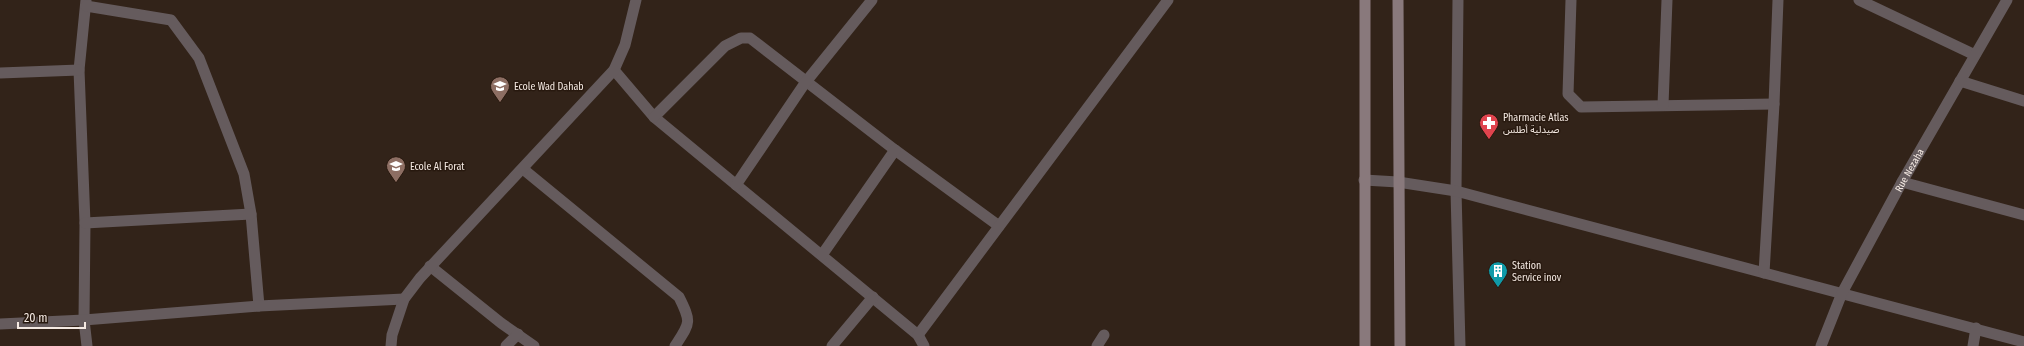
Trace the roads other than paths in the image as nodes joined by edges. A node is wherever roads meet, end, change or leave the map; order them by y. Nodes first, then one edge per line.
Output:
1 (636, 0) edge
2 (872, 0) edge
3 (1365, 0) edge
4 (1398, 0) edge
5 (1458, 0) edge
6 (1571, 0) edge
7 (1667, 0) edge
8 (1778, 0) edge
9 (1859, 0) edge
10 (2007, 0) edge
11 (1162, 2) edge
12 (86, 3) edge
13 (1975, 56) junction
14 (79, 70) junction
15 (614, 70) junction
16 (0, 73) edge
17 (1960, 81) junction
18 (805, 83) junction
19 (2024, 101) edge
20 (1774, 104) junction
21 (1663, 105) junction
22 (654, 117) junction
23 (895, 150) junction
24 (523, 169) junction
25 (1364, 180) junction
26 (1398, 182) junction
27 (1902, 182) junction
28 (736, 185) junction
29 (1456, 191) junction
30 (251, 214) junction
31 (2024, 215) edge
32 (85, 223) junction
33 (999, 226) junction
34 (822, 255) junction
35 (430, 266) junction
36 (1764, 273) junction
37 (1842, 293) junction
38 (873, 297) junction
39 (404, 299) junction
40 (259, 306) junction
41 (84, 320) junction
42 (0, 324) edge
43 (1976, 328) junction
44 (518, 334) junction
45 (918, 335) junction
46 (1104, 335) dead end
47 (2024, 342) edge
48 (87, 346) edge
49 (391, 346) edge
50 (506, 346) edge
51 (534, 346) edge
52 (675, 346) edge
53 (832, 346) edge
54 (924, 346) edge
55 (1097, 346) edge
56 (1365, 346) edge
57 (1400, 346) edge
58 (1460, 346) edge
59 (1821, 346) edge
60 (1973, 346) edge

1 - 15 street
2 - 18 street
3 - 25 main road
4 - 26 main road
5 - 29 street
6 - 21 street
7 - 21 street
8 - 20 street
9 - 13 street
10 - 13 street, Rue Nezaha
11 - 33 street
12 - 14 street
12 - 30 street
13 - 17 street, Rue Nezaha
14 - 16 street
14 - 32 street
15 - 22 street
15 - 24 street
17 - 19 street
17 - 27 street, Rue Nezaha
18 - 22 street
18 - 23 street
18 - 28 street
20 - 21 street
20 - 36 street
22 - 28 street
23 - 33 street
23 - 34 street
24 - 35 street
24 - 52 street
25 - 26 street
25 - 56 main road
26 - 29 street
26 - 57 main road
27 - 31 street
27 - 37 street, Rue Nezaha
28 - 34 street
29 - 36 street
29 - 58 street
30 - 32 street
30 - 40 street
32 - 41 street
33 - 45 street
34 - 38 street
35 - 39 street
35 - 44 street
36 - 37 street
37 - 43 street
37 - 59 street, Rue Nezaha
38 - 45 street
38 - 53 street
39 - 40 street
39 - 49 street
40 - 41 street
41 - 42 street
41 - 48 street
43 - 47 street
43 - 60 street
44 - 50 street
44 - 51 street
45 - 54 street
46 - 55 street

